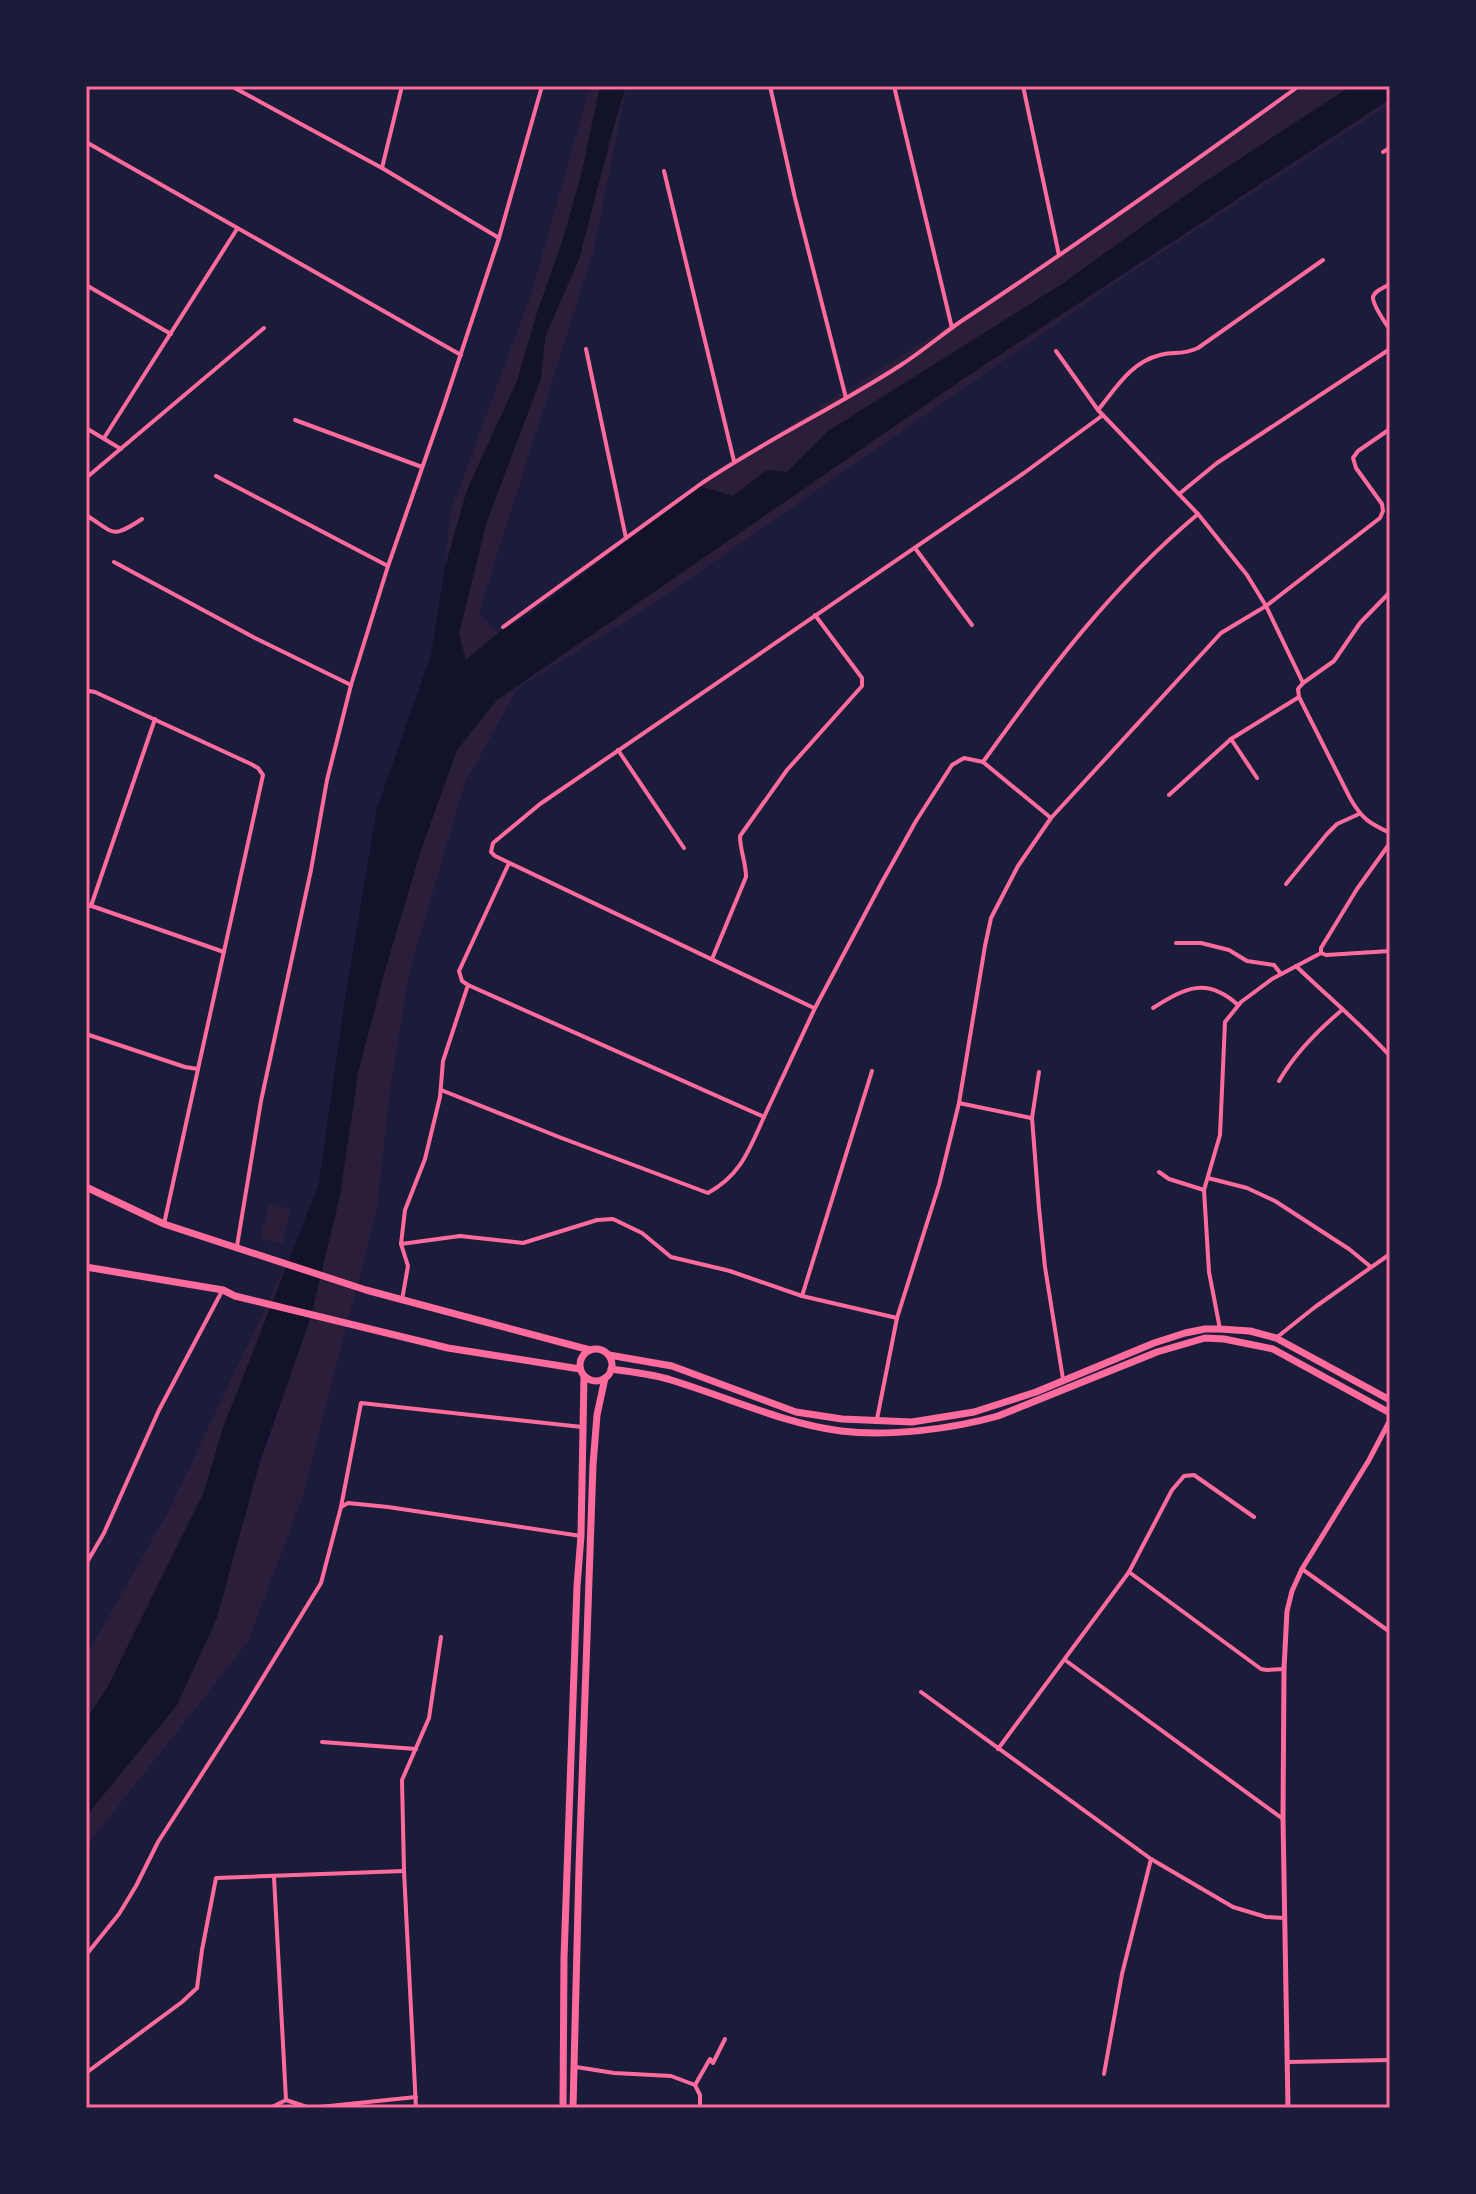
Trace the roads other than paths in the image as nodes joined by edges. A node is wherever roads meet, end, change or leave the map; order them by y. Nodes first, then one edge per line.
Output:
1 (231, 86) edge
2 (402, 86) edge
3 (542, 86) edge
4 (770, 86) edge
5 (894, 86) edge
6 (1023, 86) edge
7 (1299, 86) edge
8 (86, 142) edge
9 (1390, 148) edge
10 (1383, 152) dead end
11 (382, 168) junction
12 (664, 171) dead end
13 (237, 229) junction
14 (499, 238) junction
15 (1059, 255) junction
16 (1323, 260) dead end
17 (1390, 284) edge
18 (86, 285) edge
19 (264, 328) dead end
20 (952, 328) junction
21 (1390, 330) edge
22 (171, 334) junction
23 (586, 349) dead end
24 (1390, 349) edge
25 (1056, 351) dead end
26 (461, 355) junction
27 (846, 398) junction
28 (1098, 410) junction
29 (1103, 415) junction
30 (295, 420) dead end
31 (86, 428) edge
32 (1390, 429) edge
33 (104, 438) junction
34 (121, 449) junction
35 (734, 461) junction
36 (422, 467) junction
37 (216, 476) dead end
38 (86, 478) edge
39 (1179, 494) junction
40 (1198, 514) junction
41 (86, 515) edge
42 (142, 519) dead end
43 (626, 538) junction
44 (915, 548) junction
45 (114, 562) dead end
46 (388, 566) junction
47 (1389, 594) edge
48 (1266, 606) junction
49 (815, 615) junction
50 (972, 625) dead end
51 (503, 627) dead end
52 (1303, 683) junction
53 (351, 685) junction
54 (86, 693) edge
55 (1299, 697) junction
56 (155, 719) junction
57 (1231, 739) junction
58 (618, 750) junction
59 (983, 762) junction
60 (1257, 778) dead end
61 (1169, 795) dead end
62 (1359, 814) junction
63 (1051, 818) junction
64 (1390, 833) edge
65 (1390, 843) edge
66 (684, 848) dead end
67 (509, 863) junction
68 (1286, 884) dead end
69 (89, 905) edge
70 (1176, 943) dead end
71 (1390, 951) edge
72 (224, 952) junction
73 (1321, 953) junction
74 (712, 959) junction
75 (1296, 966) junction
76 (1281, 974) junction
77 (468, 985) junction
78 (1238, 1005) junction
79 (815, 1008) junction
80 (1153, 1008) dead end
81 (1342, 1010) junction
82 (86, 1034) edge
83 (1390, 1056) edge
84 (198, 1069) junction
85 (872, 1071) dead end
86 (1039, 1072) dead end
87 (1279, 1081) dead end
88 (441, 1090) junction
89 (959, 1103) junction
90 (764, 1117) junction
91 (1032, 1118) junction
92 (1159, 1172) dead end
93 (1208, 1178) junction
94 (86, 1187) edge
95 (1204, 1190) junction
96 (164, 1224) junction
97 (401, 1244) junction
98 (236, 1248) junction
99 (1390, 1254) edge
100 (86, 1267) edge
101 (1371, 1267) junction
102 (223, 1290) junction
103 (802, 1296) junction
104 (402, 1300) junction
105 (897, 1318) junction
106 (1220, 1329) junction
107 (1276, 1338) junction
108 (590, 1350) junction
109 (609, 1355) junction
110 (611, 1369) junction
111 (582, 1372) junction
112 (605, 1378) junction
113 (1063, 1379) junction
114 (1390, 1400) edge
115 (1390, 1413) edge
116 (1390, 1420) edge
117 (876, 1421) junction
118 (584, 1428) junction
119 (341, 1507) junction
120 (1254, 1517) dead end
121 (581, 1536) junction
122 (86, 1564) edge
123 (1302, 1569) junction
124 (1129, 1572) junction
125 (1390, 1632) edge
126 (441, 1637) dead end
127 (1065, 1660) junction
128 (1284, 1669) junction
129 (921, 1692) dead end
130 (322, 1742) dead end
131 (416, 1749) junction
132 (998, 1749) junction
133 (1283, 1819) junction
134 (1151, 1859) junction
135 (404, 1871) junction
136 (274, 1877) junction
137 (1285, 1918) junction
138 (86, 1955) edge
139 (725, 2039) dead end
140 (1390, 2060) edge
141 (1287, 2062) junction
142 (573, 2067) junction
143 (86, 2073) edge
144 (1104, 2074) dead end
145 (695, 2085) junction
146 (416, 2097) junction
147 (286, 2100) junction
148 (270, 2108) edge
149 (310, 2108) edge
150 (416, 2108) edge
151 (563, 2108) edge
152 (573, 2108) edge
153 (700, 2108) edge
154 (1288, 2108) edge

1 - 11 street
2 - 11 street
3 - 14 street
4 - 27 street
5 - 20 street
6 - 15 street
7 - 15 street
8 - 13 street
9 - 10 street
11 - 14 street
12 - 35 street
13 - 22 street
13 - 26 street
14 - 26 street
15 - 20 street
16 - 28 street
17 - 21 street
18 - 22 street
19 - 34 street
20 - 27 street
22 - 33 street
23 - 43 street
24 - 39 street
25 - 28 street
26 - 36 street
27 - 35 street
28 - 29 street
29 - 39 street
29 - 44 street
30 - 36 street
31 - 33 street
32 - 48 street
33 - 34 street
34 - 38 street
35 - 43 street
36 - 46 street
37 - 46 street
39 - 40 street
40 - 48 street
40 - 59 street
41 - 42 street
43 - 51 street
44 - 49 street
44 - 50 street
45 - 53 street
46 - 53 street
47 - 52 street
48 - 52 street
48 - 63 street
49 - 58 street
49 - 74 street
52 - 55 street
53 - 98 street
54 - 56 street
55 - 57 street
55 - 62 street
56 - 69 street
56 - 72 street
57 - 60 street
57 - 61 street
58 - 66 street
58 - 67 street
59 - 63 street
59 - 79 street
62 - 64 street
62 - 68 street
63 - 89 street
65 - 73 street
67 - 74 street
67 - 77 street
69 - 72 street
70 - 76 street
71 - 73 street
72 - 84 street
73 - 75 street
74 - 79 street
75 - 76 street
75 - 81 street
76 - 78 street
77 - 88 street
77 - 90 street
78 - 80 street
78 - 93 street
79 - 90 street
81 - 83 street
81 - 87 street
82 - 84 street
84 - 96 street
85 - 103 street
86 - 91 street
88 - 90 street
88 - 97 street
89 - 91 street
89 - 105 street
91 - 113 street
92 - 95 street
93 - 95 street
93 - 101 street
94 - 96 main road
95 - 106 street
96 - 98 main road
97 - 103 street
97 - 104 street
98 - 104 main road
99 - 101 street
100 - 102 main road
101 - 107 street
102 - 111 main road
102 - 122 street
103 - 105 street
104 - 108 main road
105 - 117 street
106 - 107 main road
106 - 113 main road
107 - 114 main road
108 - 109 main road
108 - 111 main road
109 - 110 main road
109 - 117 main road
110 - 112 main road
110 - 115 main road
111 - 112 main road
111 - 118 main road
112 - 142 main road
113 - 117 main road
116 - 123 street
118 - 119 street
118 - 121 main road
119 - 121 street
119 - 138 street
120 - 124 street
121 - 151 main road
123 - 125 street
123 - 128 street
124 - 127 street
124 - 128 street
126 - 131 street
127 - 132 street
127 - 133 street
128 - 133 street
129 - 132 street
130 - 131 street
131 - 135 street
132 - 134 street
133 - 137 street
134 - 137 street
134 - 144 street
135 - 136 street
135 - 146 street
136 - 143 street
136 - 147 street
137 - 141 street
139 - 145 street
140 - 141 street
141 - 154 street
142 - 145 street
142 - 152 main road
145 - 153 street
146 - 149 street
146 - 150 street
147 - 148 street
147 - 149 street

